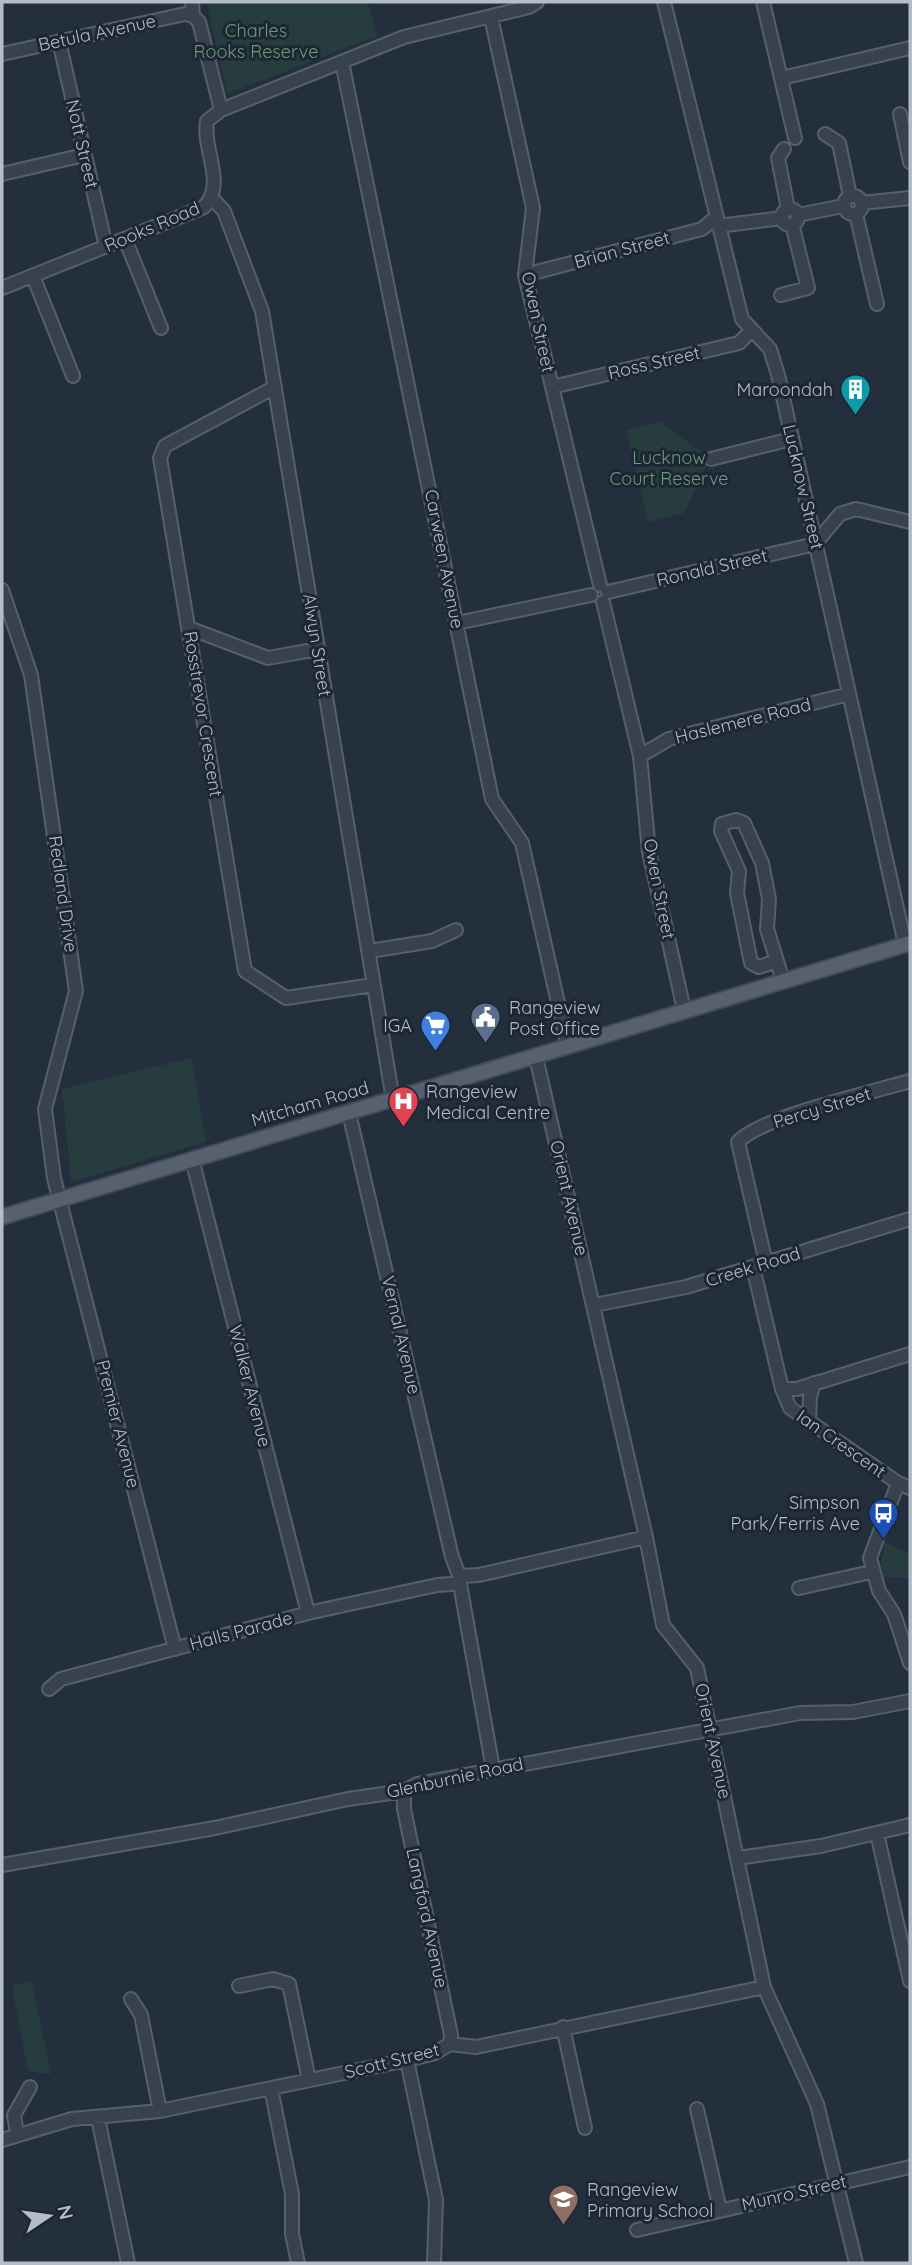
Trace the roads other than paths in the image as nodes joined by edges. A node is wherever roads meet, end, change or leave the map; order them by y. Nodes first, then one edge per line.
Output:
1 (192, 2) edge
2 (537, 2) edge
3 (664, 2) edge
4 (763, 2) edge
5 (192, 16) junction
6 (491, 16) junction
7 (59, 41) junction
8 (910, 48) edge
9 (2, 54) edge
10 (342, 62) junction
11 (782, 78) junction
12 (221, 110) junction
13 (900, 114) dead end
14 (825, 134) dead end
15 (795, 138) dead end
16 (784, 149) dead end
17 (84, 155) junction
18 (910, 162) edge
19 (2, 174) edge
20 (910, 197) edge
21 (212, 198) junction
22 (853, 205) junction
23 (790, 217) junction
24 (717, 222) junction
25 (125, 239) junction
26 (106, 247) junction
27 (525, 275) junction
28 (33, 276) junction
29 (2, 288) edge
30 (781, 295) dead end
31 (877, 304) dead end
32 (161, 328) dead end
33 (752, 330) junction
34 (73, 376) dead end
35 (275, 387) junction
36 (552, 387) junction
37 (791, 439) junction
38 (711, 459) dead end
39 (910, 522) edge
40 (815, 544) junction
41 (2, 590) edge
42 (604, 593) junction
43 (457, 623) junction
44 (189, 628) junction
45 (318, 649) junction
46 (849, 694) junction
47 (640, 756) junction
48 (456, 930) dead end
49 (908, 943) edge
50 (370, 951) junction
51 (777, 961) junction
52 (783, 981) junction
53 (373, 985) junction
54 (684, 1010) junction
55 (568, 1047) junction
56 (536, 1057) junction
57 (910, 1081) edge
58 (393, 1100) junction
59 (349, 1113) junction
60 (738, 1142) joint
61 (192, 1159) junction
62 (60, 1199) junction
63 (2, 1217) edge
64 (910, 1219) edge
65 (759, 1265) junction
66 (594, 1305) junction
67 (910, 1354) edge
68 (814, 1383) junction
69 (782, 1390) junction
70 (809, 1423) junction
71 (904, 1485) edge
72 (646, 1537) junction
73 (871, 1572) junction
74 (456, 1580) junction
75 (799, 1588) dead end
76 (308, 1613) junction
77 (175, 1649) junction
78 (910, 1663) edge
79 (49, 1689) dead end
80 (910, 1701) edge
81 (712, 1731) junction
82 (493, 1769) junction
83 (404, 1791) junction
84 (910, 1825) edge
85 (877, 1833) junction
86 (738, 1858) junction
87 (2, 1865) edge
88 (910, 1981) edge
89 (239, 1986) dead end
90 (764, 1986) junction
91 (131, 1999) dead end
92 (563, 2027) junction
93 (450, 2044) junction
94 (407, 2060) junction
95 (309, 2080) junction
96 (30, 2087) dead end
97 (271, 2088) junction
98 (697, 2109) dead end
99 (160, 2111) junction
100 (98, 2118) junction
101 (585, 2128) dead end
102 (17, 2134) junction
103 (2, 2140) edge
104 (910, 2167) edge
105 (836, 2183) junction
106 (720, 2210) junction
107 (637, 2230) dead end
108 (128, 2263) edge
109 (298, 2263) edge
110 (434, 2263) edge
111 (856, 2263) edge

1 - 5 street
2 - 6 street
3 - 24 street, Lucknow Street
4 - 11 street
5 - 7 street, Betula Avenue
5 - 12 street
6 - 10 street
6 - 27 street, Owen Street
7 - 9 street, Betula Avenue
7 - 17 street, Nott Street
8 - 11 street
10 - 12 street
10 - 43 street, Carween Avenue
11 - 15 street
12 - 21 street, Rooks Road
13 - 18 street
14 - 22 street
16 - 23 street
17 - 19 street
17 - 26 street, Nott Street
20 - 22 street
21 - 25 street, Rooks Road
21 - 35 street, Alwyn Street
22 - 23 street
22 - 31 street
23 - 24 street
23 - 30 street
24 - 27 street, Brian Street
24 - 33 street, Lucknow Street
25 - 26 street, Rooks Road
25 - 32 street
26 - 28 street, Rooks Road
27 - 36 street, Owen Street
28 - 29 street, Rooks Road
28 - 34 street
33 - 36 street, Ross Street
33 - 37 street, Lucknow Street
35 - 44 street, Rosstrevor Crescent
35 - 45 street, Alwyn Street
36 - 42 street, Owen Street
37 - 38 street
37 - 40 street, Lucknow Street
39 - 40 street
40 - 42 street, Ronald Street
40 - 46 street, Lucknow Street
41 - 62 street, Redland Drive
42 - 43 street
42 - 47 street, Owen Street
43 - 55 street, Carween Avenue
44 - 45 street
44 - 53 street, Rosstrevor Crescent
45 - 50 street, Alwyn Street
46 - 47 street, Haslemere Road
46 - 49 street, Lucknow Street
47 - 54 street, Owen Street
48 - 50 street
49 - 52 main road, Mitcham Road
50 - 53 street, Alwyn Street
51 - 51 street
51 - 52 street
52 - 54 main road, Mitcham Road
53 - 58 street, Alwyn Street
54 - 55 main road, Mitcham Road
55 - 56 main road, Mitcham Road
56 - 58 main road, Mitcham Road
56 - 66 street, Orient Avenue
57 - 60 street, Percy Street
58 - 59 main road, Mitcham Road
59 - 61 main road, Mitcham Road
59 - 74 street, Vernal Avenue
60 - 65 street, Ian Crescent
61 - 62 main road, Mitcham Road
61 - 76 street, Walker Avenue
62 - 63 main road, Mitcham Road
62 - 77 street, Premier Avenue
64 - 65 street, Creek Road
65 - 66 street, Creek Road
65 - 69 street, Ian Crescent
66 - 72 street, Orient Avenue
67 - 68 street
68 - 69 street
68 - 70 street
69 - 70 street, Ian Crescent
70 - 71 street, Ian Crescent
71 - 73 street
72 - 74 street, Halls Parade
72 - 81 street, Orient Avenue
73 - 75 street
73 - 78 street
74 - 76 street, Halls Parade
74 - 82 street, Vernal Avenue
76 - 77 street, Halls Parade
77 - 79 street, Halls Parade
80 - 81 street, Glenburnie Road
81 - 82 street, Glenburnie Road
81 - 86 street, Orient Avenue
82 - 83 street, Glenburnie Road
83 - 87 street, Glenburnie Road
83 - 93 street, Langford Avenue
84 - 85 street
85 - 86 street
85 - 88 street
86 - 90 street, Orient Avenue
89 - 95 street
90 - 92 street, Scott Street
90 - 105 street, Orient Avenue
91 - 99 street
92 - 93 street, Scott Street
92 - 101 street
93 - 94 street, Scott Street
94 - 95 street, Scott Street
94 - 110 street
95 - 97 street, Scott Street
96 - 102 street
97 - 99 street, Scott Street
97 - 109 street
98 - 106 street
99 - 100 street, Scott Street
100 - 102 street, Scott Street
100 - 108 street
102 - 103 street, Scott Street
104 - 105 street, Munro Street
105 - 106 street, Munro Street
105 - 111 street, Orient Avenue
106 - 107 street, Munro Street

